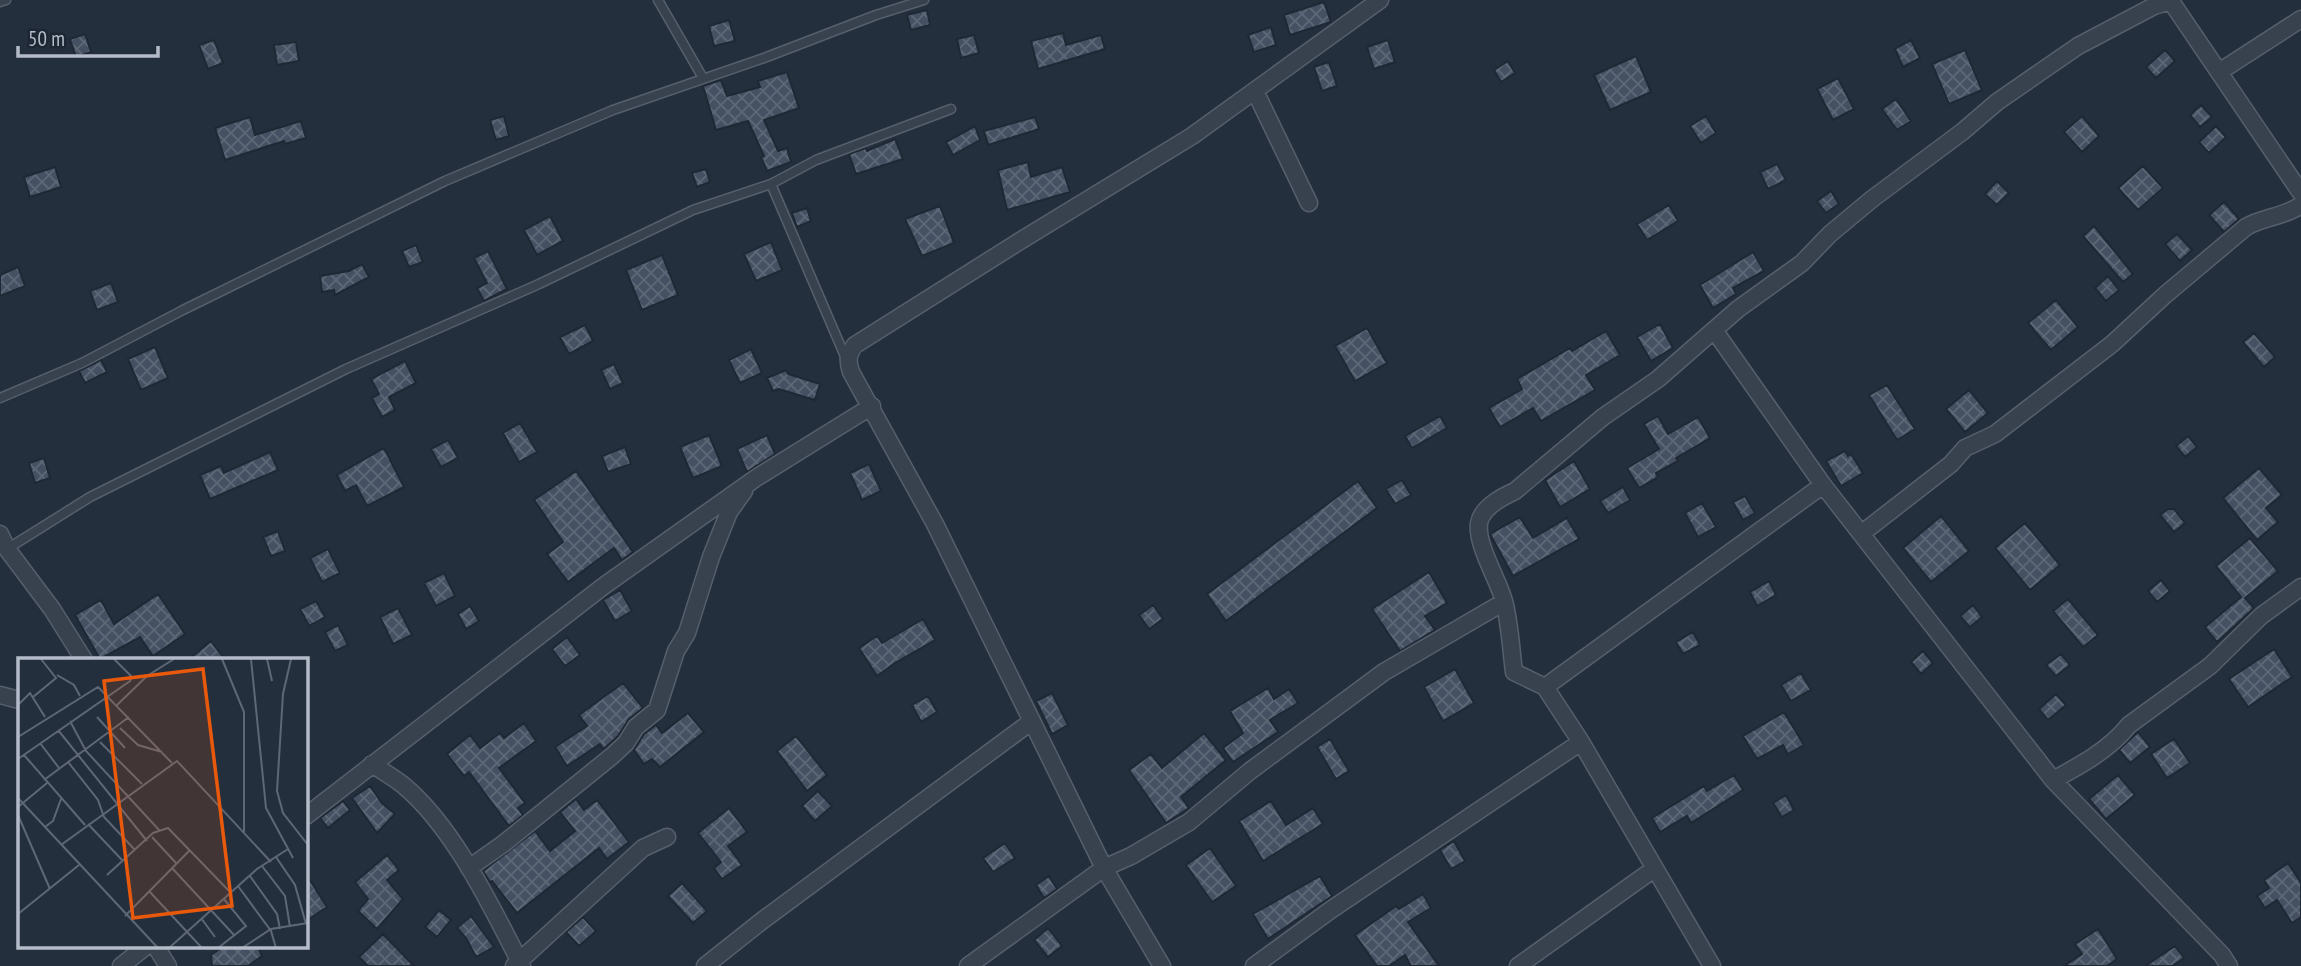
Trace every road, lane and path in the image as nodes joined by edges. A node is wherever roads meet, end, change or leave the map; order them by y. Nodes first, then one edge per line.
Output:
1 (6, 0) edge
2 (658, 0) edge
3 (924, 0) edge
4 (1380, 0) edge
5 (2171, 0) edge
6 (0, 2) edge
7 (2301, 19) edge
8 (2219, 72) junction
9 (703, 78) junction
10 (1255, 91) junction
11 (951, 109) dead end
12 (771, 184) junction
13 (2301, 193) edge
14 (1309, 203) dead end
15 (2301, 205) edge
16 (1714, 330) junction
17 (851, 372) junction
18 (0, 398) edge
19 (872, 406) junction
20 (756, 478) junction
21 (1823, 485) junction
22 (0, 534) edge
23 (1861, 534) junction
24 (8, 549) junction
25 (2301, 587) edge
26 (1504, 602) junction
27 (83, 658) edge
28 (1545, 687) junction
29 (0, 695) edge
30 (18, 700) edge
31 (1032, 721) junction
32 (1581, 742) junction
33 (372, 764) junction
34 (2053, 780) junction
35 (308, 814) edge
36 (667, 838) dead end
37 (469, 868) junction
38 (1104, 868) junction
39 (1654, 869) junction
40 (144, 948) edge
41 (157, 948) edge
42 (519, 965) edge
43 (121, 966) edge
44 (168, 966) edge
45 (705, 966) edge
46 (968, 966) edge
47 (1162, 966) edge
48 (1254, 966) edge
49 (1518, 966) edge
50 (1712, 966) edge
51 (2229, 966) edge

1 - 6 lane
2 - 9 lane
3 - 9 lane
4 - 10 street
5 - 8 street
5 - 16 street
7 - 8 street
8 - 13 street
9 - 18 lane
10 - 14 street
10 - 17 street
11 - 12 lane
12 - 17 lane
12 - 24 lane
15 - 23 street
16 - 21 street
16 - 26 street
17 - 19 street
19 - 20 street
19 - 31 street
20 - 33 street
20 - 37 street
21 - 23 street
21 - 28 street
22 - 24 street
23 - 34 street
24 - 27 street
25 - 34 street
26 - 28 street
26 - 38 street
28 - 32 street
29 - 30 street
31 - 38 street
31 - 45 street
32 - 39 street
32 - 48 street
33 - 35 street
33 - 37 street
34 - 51 street
36 - 42 street
37 - 42 street
38 - 46 street
38 - 47 street
39 - 49 street
39 - 50 street
40 - 43 street
41 - 44 street

